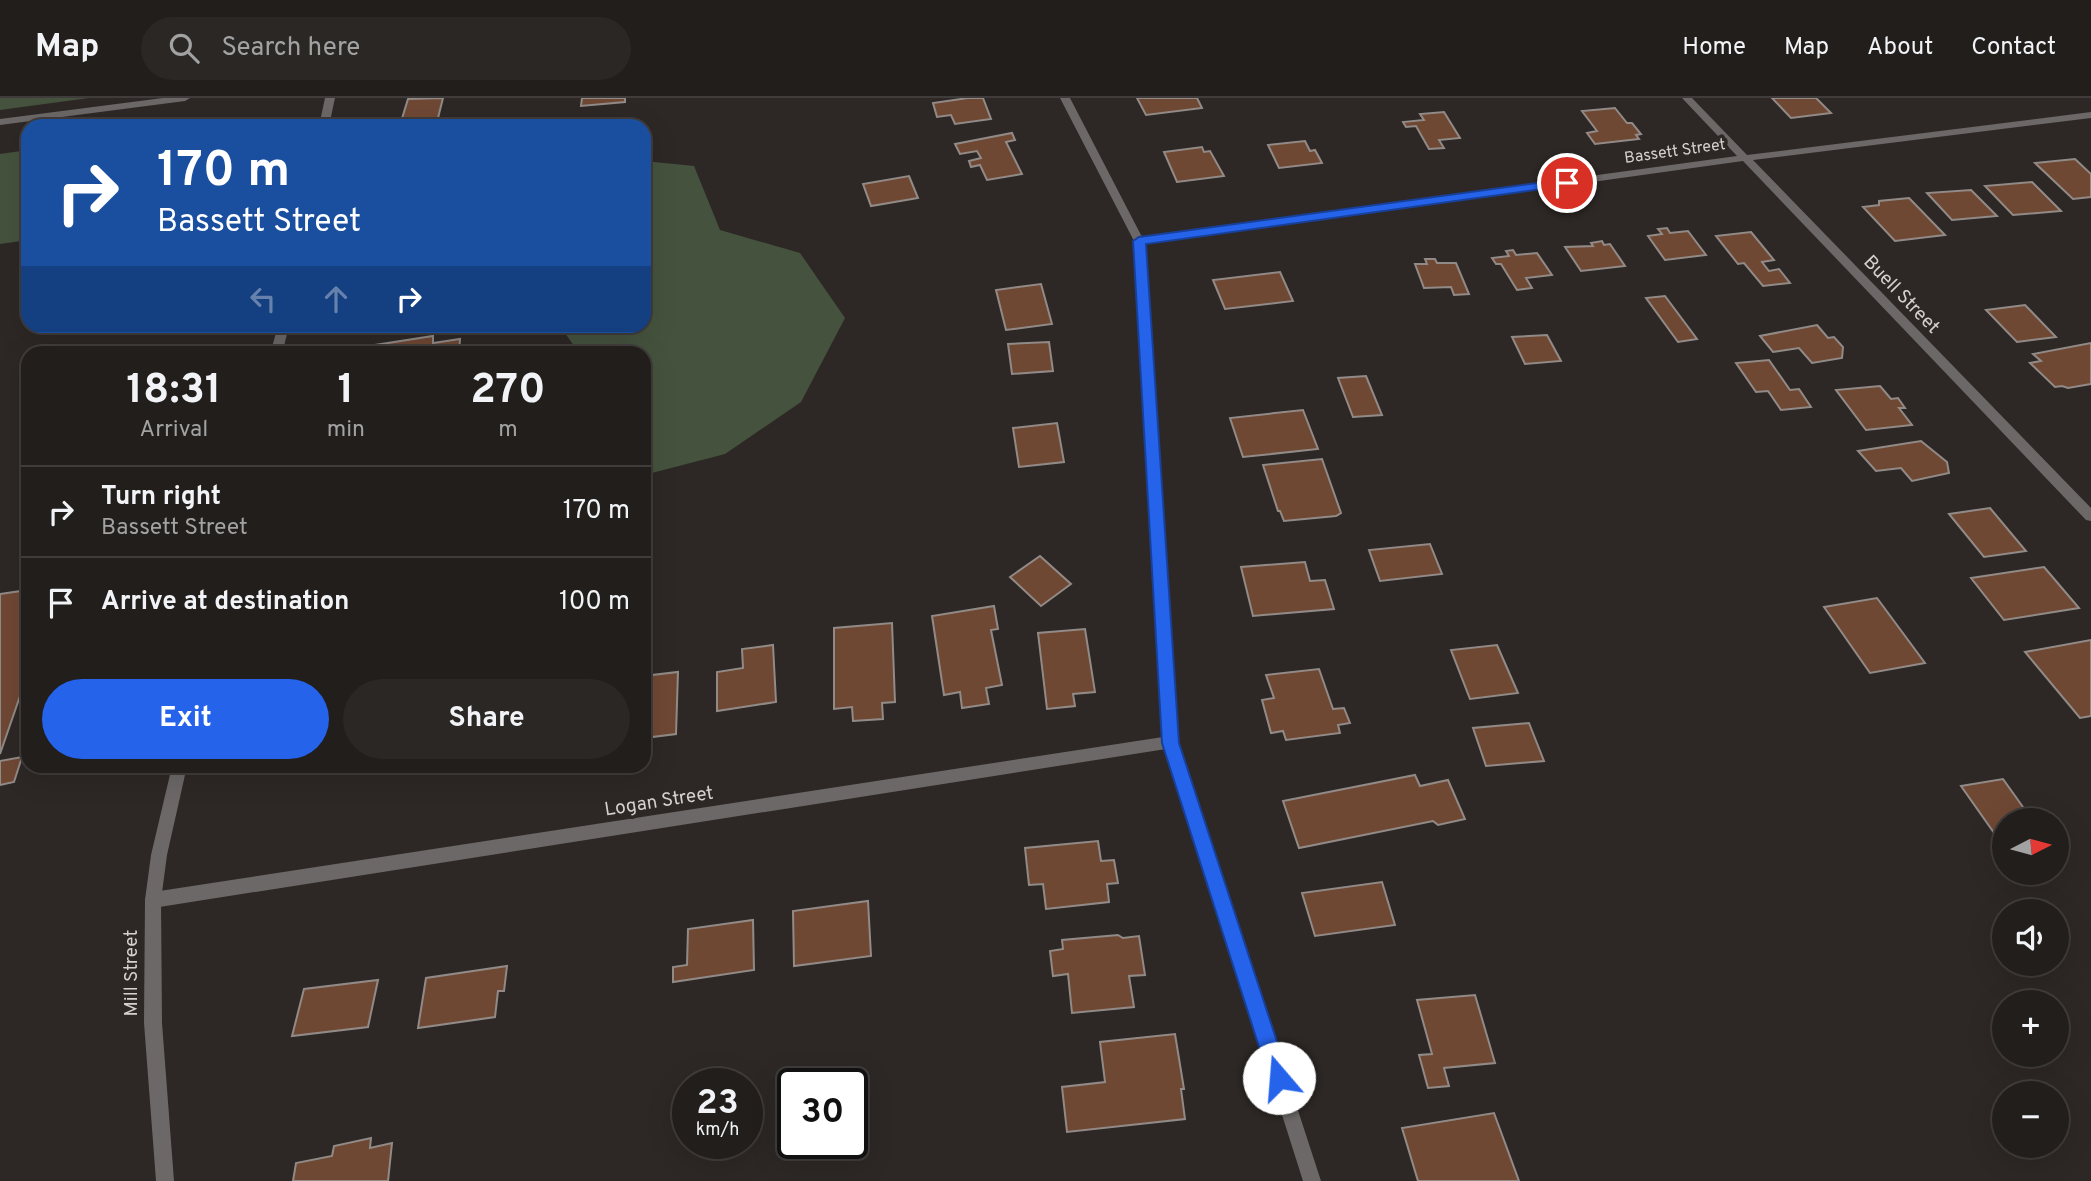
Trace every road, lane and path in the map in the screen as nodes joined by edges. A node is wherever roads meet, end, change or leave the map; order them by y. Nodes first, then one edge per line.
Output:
1 (185, 98) edge
2 (330, 98) edge
3 (1065, 98) edge
4 (1687, 98) edge
5 (2091, 115) edge
6 (21, 119) edge
7 (23, 119) edge
8 (326, 119) edge
9 (0, 122) edge
10 (1745, 158) junction
11 (1139, 241) junction
12 (2091, 516) edge
13 (1171, 743) junction
14 (178, 773) edge
15 (153, 900) junction
16 (165, 1181) edge
17 (1312, 1181) edge

1 - 7 street
2 - 8 street
3 - 11 street
4 - 10 street, Buell Street
5 - 10 street, Bassett Street
6 - 9 street
10 - 11 street, Bassett Street
10 - 12 street, Buell Street
11 - 13 street
13 - 15 street, Logan Street
13 - 17 street
14 - 15 street, Mill Street
15 - 16 street, Mill Street

